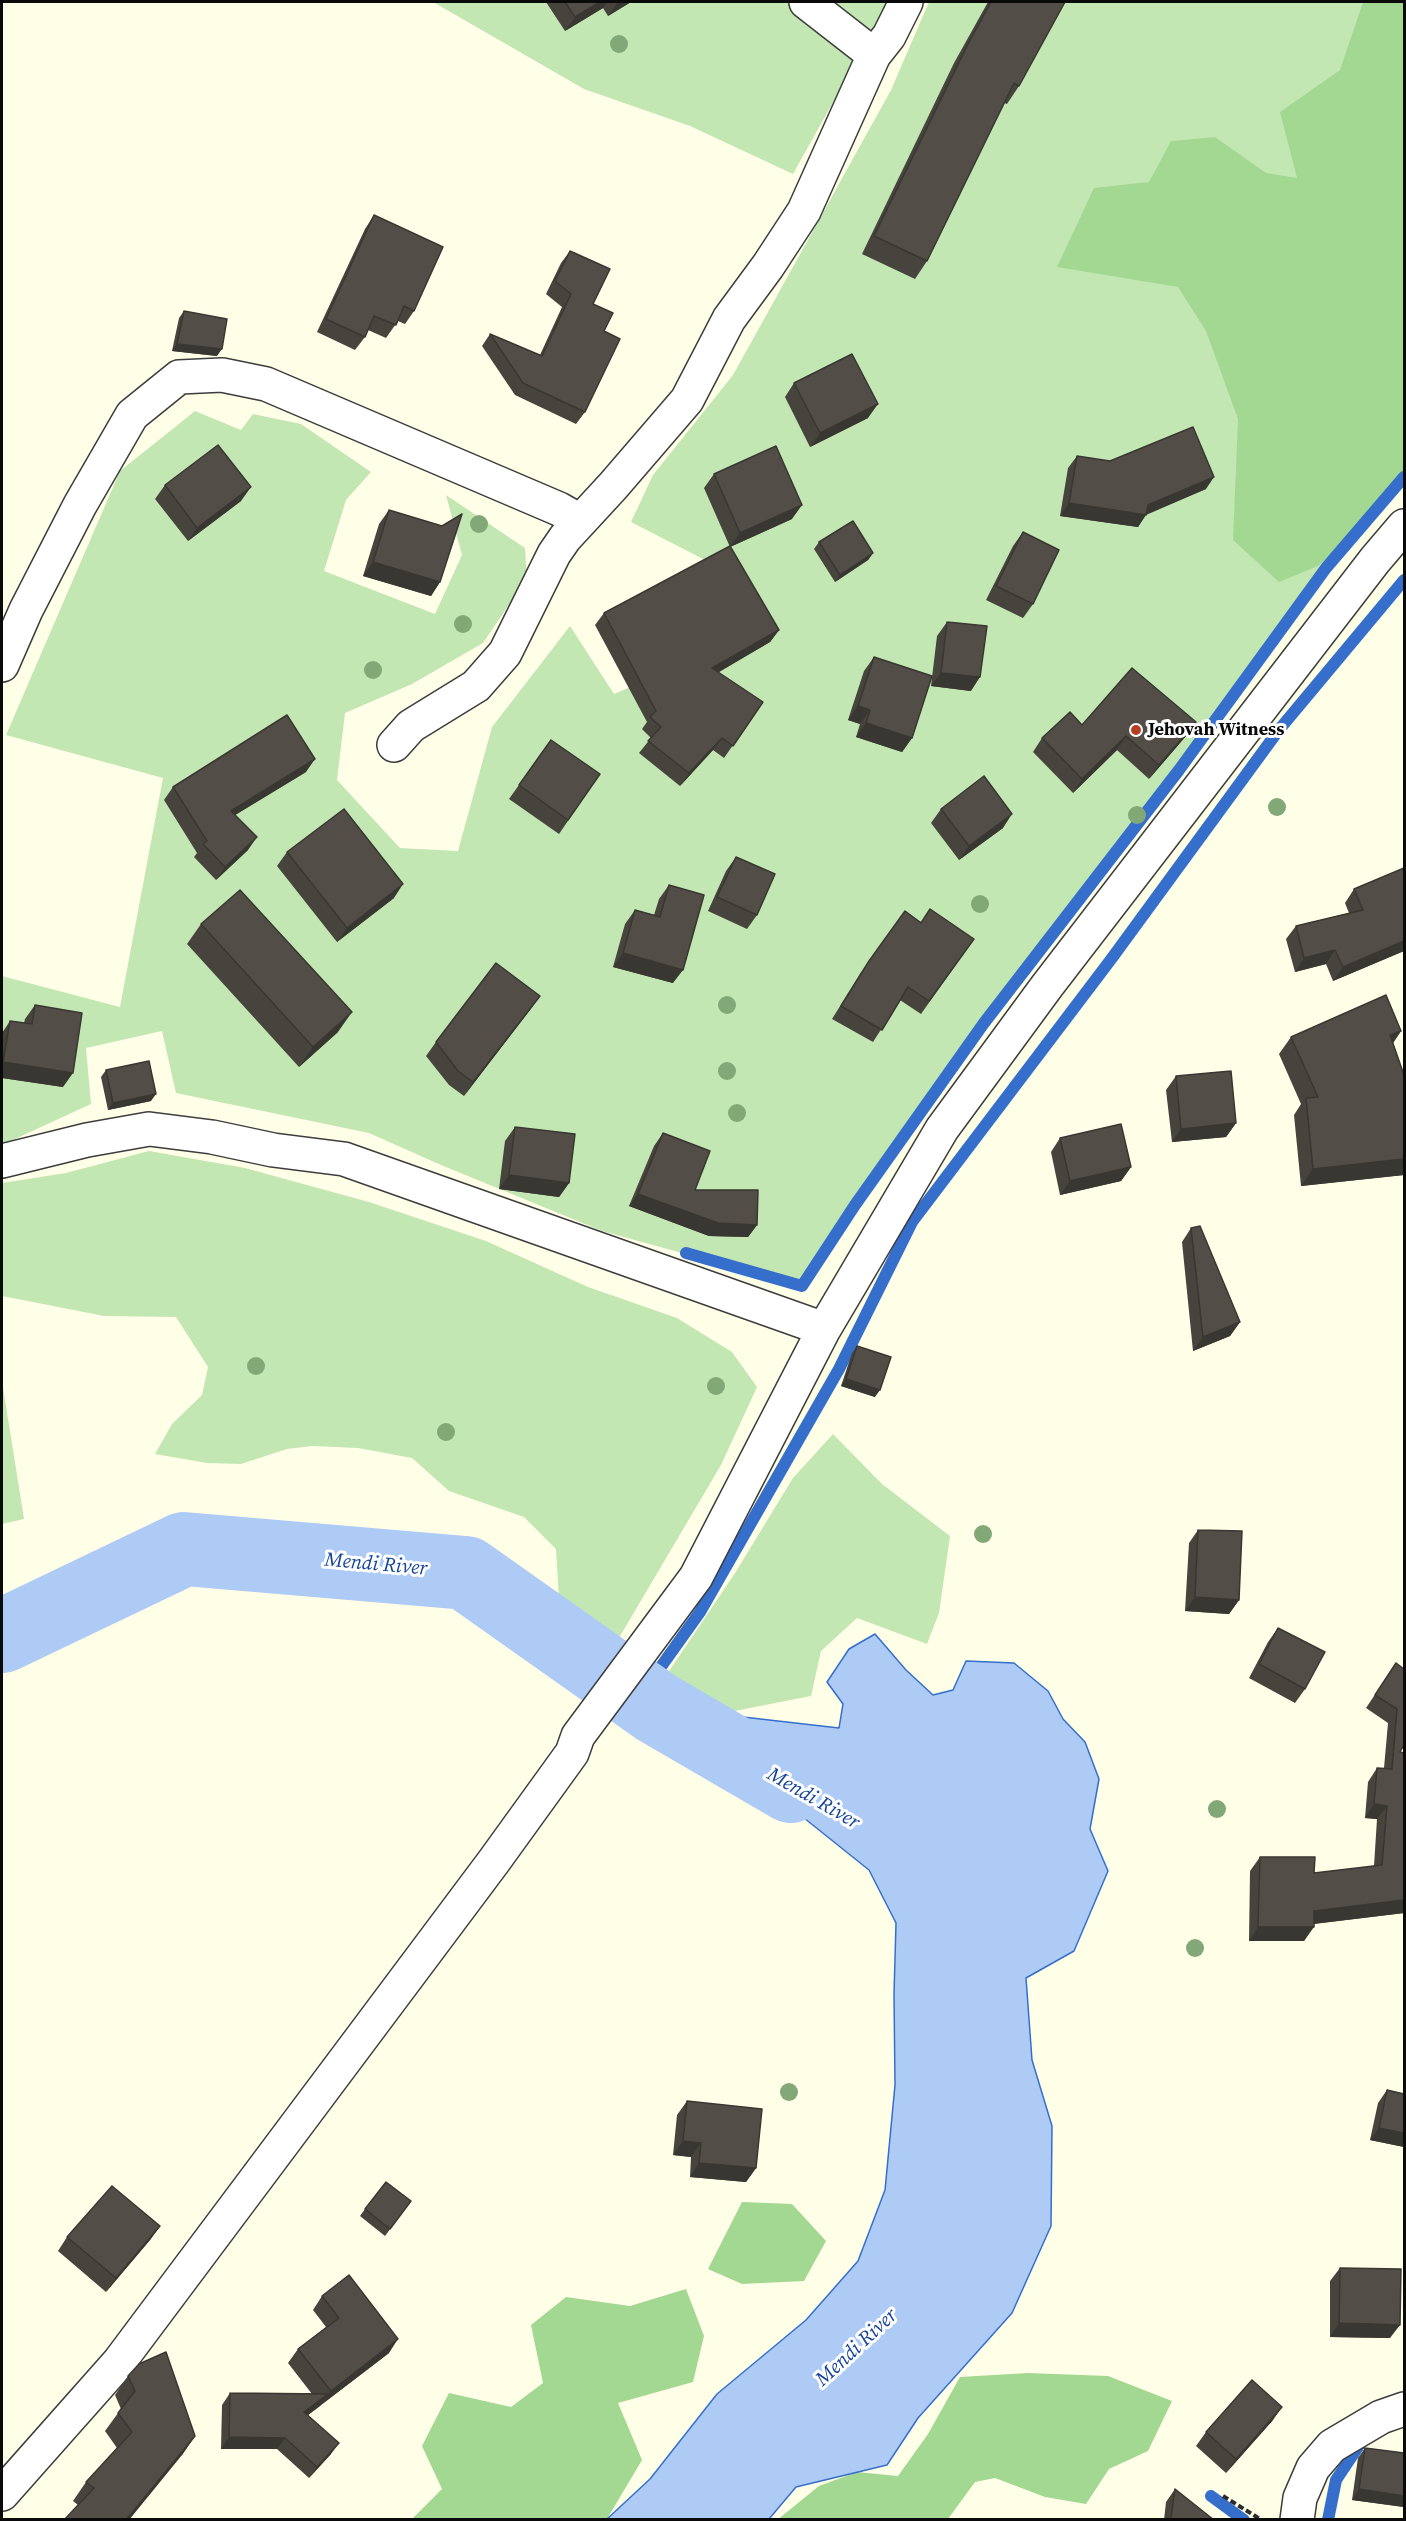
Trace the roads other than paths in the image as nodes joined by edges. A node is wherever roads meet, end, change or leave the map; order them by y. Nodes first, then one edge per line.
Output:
1 (806, 2) edge
2 (906, 2) edge
3 (874, 55) junction
4 (580, 521) junction
5 (1404, 526) edge
6 (2, 666) edge
7 (394, 745) dead end
8 (2, 1161) edge
9 (824, 1329) junction
10 (1404, 2409) edge
11 (2, 2494) edge
12 (1297, 2520) edge

1 - 3 street
2 - 3 street
3 - 4 street
4 - 6 street
4 - 7 street
5 - 9 street
8 - 9 street
9 - 11 street
10 - 12 street

